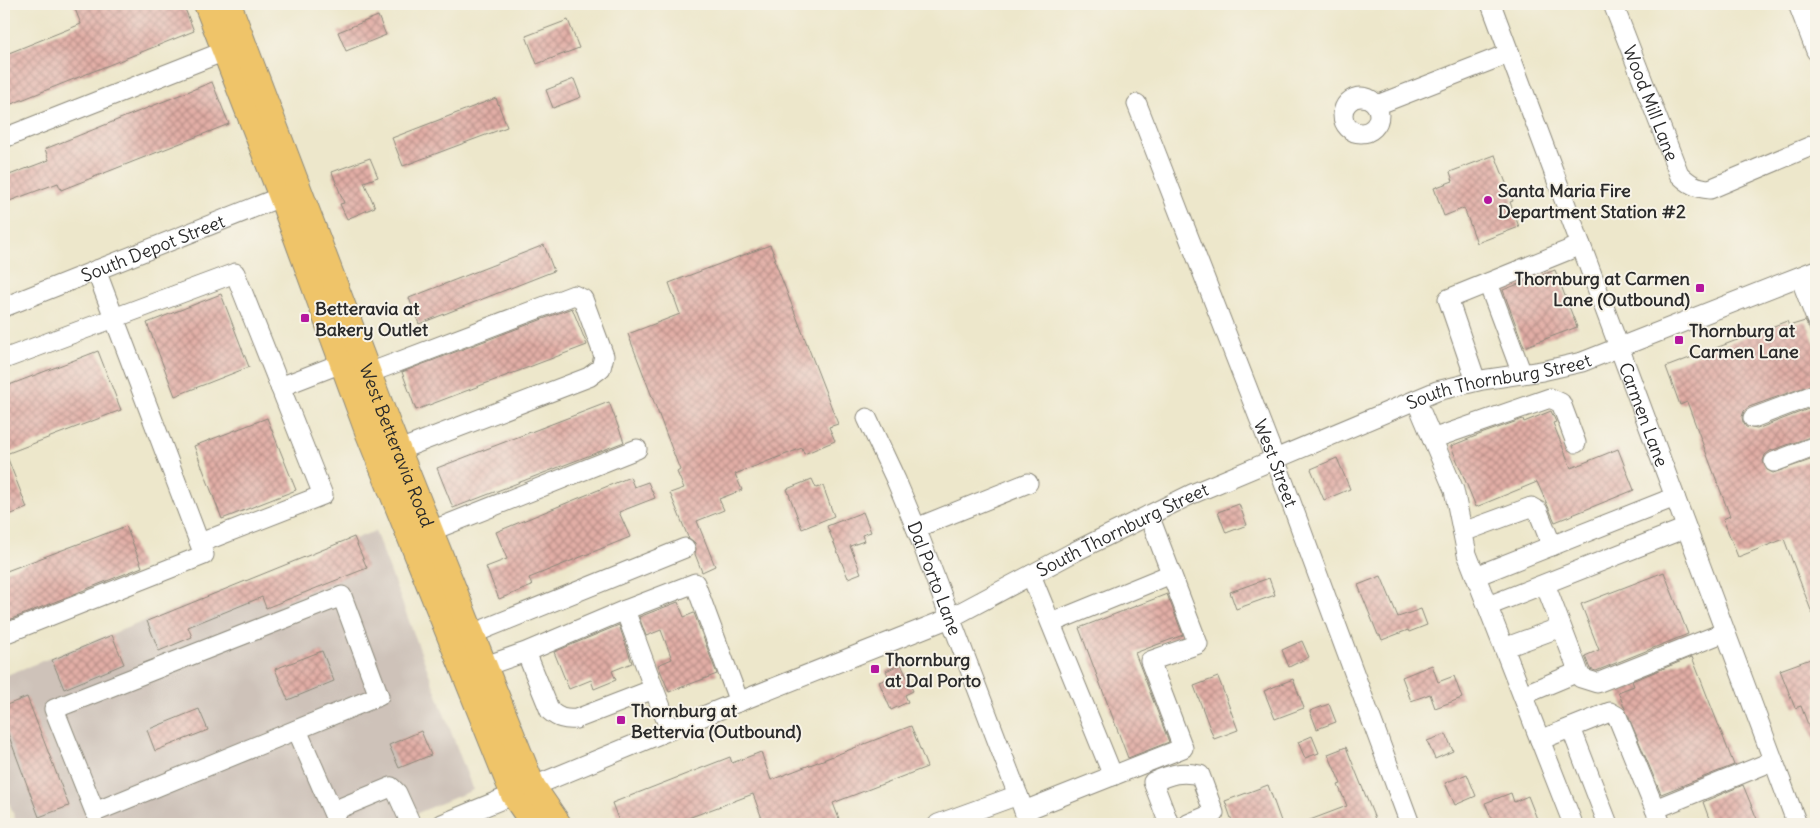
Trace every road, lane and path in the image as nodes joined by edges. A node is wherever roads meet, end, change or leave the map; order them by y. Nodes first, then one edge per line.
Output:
1 (206, 4) edge
2 (229, 4) edge
3 (1491, 4) edge
4 (1613, 4) edge
5 (1798, 4) edge
6 (225, 51) junction
7 (1816, 51) edge
8 (1510, 53) junction
9 (1137, 104) dead end
10 (1377, 105) dead end
11 (4, 138) edge
12 (1816, 144) edge
13 (290, 193) junction
14 (1581, 245) junction
15 (96, 270) junction
16 (1808, 273) edge
17 (1488, 283) junction
18 (4, 307) edge
19 (114, 317) junction
20 (1816, 319) edge
21 (1619, 348) junction
22 (4, 359) edge
23 (342, 363) junction
24 (369, 373) junction
25 (1522, 374) junction
26 (1476, 381) junction
27 (280, 387) junction
28 (1816, 394) edge
29 (1416, 400) junction
30 (867, 418) dead end
31 (1753, 418) dead end
32 (1432, 440) junction
33 (1576, 443) dead end
34 (1816, 446) edge
35 (637, 449) dead end
36 (399, 450) junction
37 (1275, 459) junction
38 (1774, 462) dead end
39 (1028, 483) dead end
40 (1675, 497) junction
41 (1149, 515) junction
42 (916, 528) junction
43 (1686, 528) junction
44 (431, 531) junction
45 (1463, 532) junction
46 (200, 543) junction
47 (1552, 546) junction
48 (685, 548) dead end
49 (1171, 574) junction
50 (1031, 575) junction
51 (1476, 576) junction
52 (1545, 584) junction
53 (1488, 606) junction
54 (625, 610) junction
55 (950, 618) junction
56 (1051, 623) junction
57 (1561, 627) junction
58 (1725, 632) junction
59 (4, 634) edge
60 (472, 634) junction
61 (1504, 648) junction
62 (526, 652) junction
63 (485, 666) junction
64 (1578, 672) junction
65 (654, 689) junction
66 (1523, 695) junction
67 (739, 702) junction
68 (1571, 728) junction
69 (298, 730) junction
70 (670, 730) junction
71 (1540, 740) junction
72 (1773, 761) junction
73 (1113, 776) junction
74 (523, 791) junction
75 (1024, 810) edge
76 (1658, 817) edge
77 (336, 818) edge
78 (410, 824) edge
79 (442, 824) edge
80 (533, 824) edge
81 (559, 824) edge
82 (938, 824) edge
83 (1169, 824) edge
84 (1188, 824) edge
85 (1410, 824) edge
86 (1573, 824) edge
87 (1608, 824) edge
88 (1796, 824) edge

1 - 6 main road, West Betteravia Road
2 - 13 main road, West Betteravia Road
3 - 8 street, Carmen Lane
4 - 12 street, Wood Mill Lane
5 - 7 street
6 - 11 street
6 - 13 main road, West Betteravia Road
8 - 10 street
8 - 14 street, Carmen Lane
9 - 37 street, West Street
13 - 15 street, South Depot Street
13 - 23 main road, West Betteravia Road
13 - 24 main road, West Betteravia Road
14 - 17 street
14 - 21 street, Carmen Lane
15 - 18 street, South Depot Street
15 - 19 street
16 - 20 street
16 - 21 street, South Thornburg Street
17 - 25 street
17 - 26 street
19 - 22 street
19 - 27 street
19 - 46 street
21 - 25 street, South Thornburg Street
21 - 40 street, Carmen Lane
23 - 27 street
23 - 74 main road, West Betteravia Road
24 - 36 main road, West Betteravia Road
24 - 36 street
25 - 26 street, South Thornburg Street
26 - 29 street, South Thornburg Street
27 - 46 street
28 - 31 street
29 - 32 street
29 - 37 street, South Thornburg Street
30 - 42 street, Dal Porto Lane
32 - 33 street
32 - 45 street
34 - 38 street
35 - 44 street
36 - 44 main road, West Betteravia Road
37 - 41 street, South Thornburg Street
37 - 85 street, West Street
39 - 42 street
40 - 43 street, Carmen Lane
40 - 47 street
41 - 49 street
41 - 50 street, South Thornburg Street
42 - 55 street, Dal Porto Lane
43 - 52 street
43 - 58 street, Carmen Lane
44 - 60 main road, West Betteravia Road
45 - 47 street
45 - 51 street
46 - 59 street
47 - 51 street
48 - 60 street
49 - 56 street
49 - 73 street
50 - 55 street, South Thornburg Street
50 - 56 street
51 - 53 street
52 - 53 street
52 - 57 street
53 - 61 street
54 - 62 street
54 - 65 street
54 - 67 street
55 - 67 street, South Thornburg Street
55 - 75 street, Dal Porto Lane
56 - 73 street
57 - 61 street
57 - 64 street
58 - 64 street
58 - 72 street, Carmen Lane
60 - 63 main road, West Betteravia Road
61 - 66 street
62 - 63 street
62 - 65 street
63 - 74 main road, West Betteravia Road
64 - 66 street
65 - 70 street
66 - 71 street
67 - 70 street, South Thornburg Street
68 - 71 street
68 - 76 street
68 - 87 street
69 - 69 street
69 - 77 street
70 - 74 street, South Thornburg Street
71 - 86 street
72 - 76 street
72 - 88 street, Carmen Lane
73 - 75 street
74 - 79 street, South Thornburg Street
74 - 80 main road, West Betteravia Road
74 - 81 main road, West Betteravia Road
75 - 82 street
77 - 78 street
83 - 84 street

